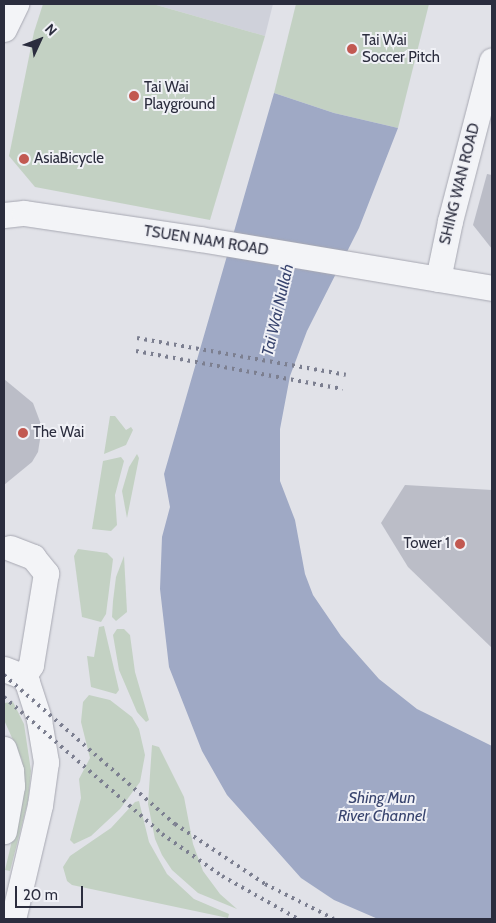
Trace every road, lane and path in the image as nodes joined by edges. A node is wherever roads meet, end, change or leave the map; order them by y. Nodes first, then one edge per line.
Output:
1 (16, 4) edge
2 (4, 29) edge
3 (492, 60) edge
4 (482, 137) edge
5 (10, 210) edge
6 (438, 279) junction
7 (492, 288) edge
8 (10, 548) dead end
9 (13, 673) edge
10 (4, 749) edge
11 (4, 831) edge
12 (13, 919) edge

1 - 2 street
3 - 4 street, SHING WAN ROAD
4 - 6 street, SHING WAN ROAD
5 - 6 street, TSUEN NAM ROAD
6 - 7 street, TSUEN NAM ROAD
8 - 9 street
9 - 12 street
10 - 11 street

